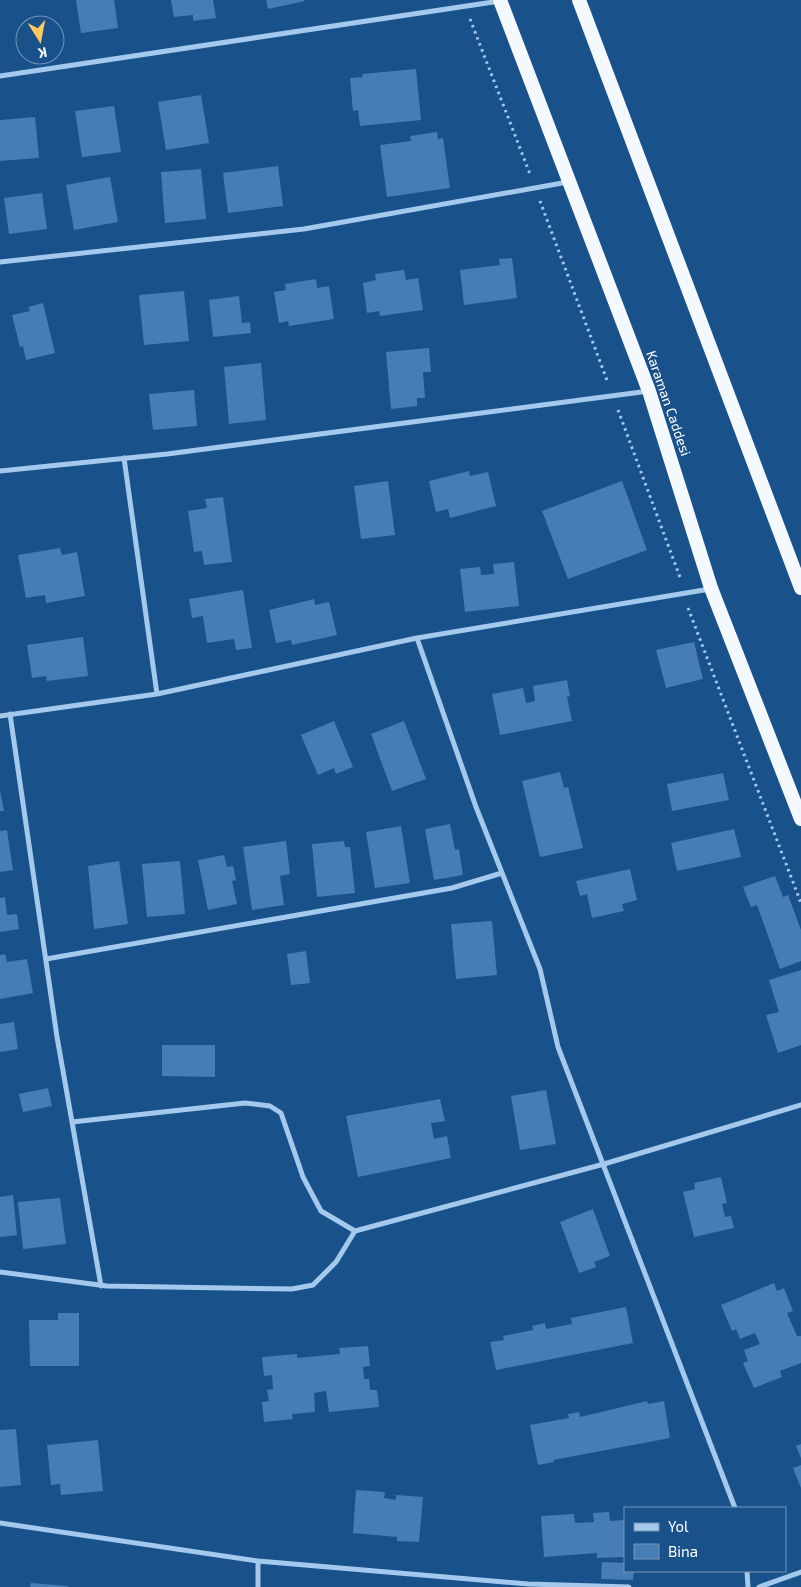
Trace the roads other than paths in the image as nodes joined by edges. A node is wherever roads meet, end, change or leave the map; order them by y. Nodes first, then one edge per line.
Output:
1 (579, 0) edge
2 (500, 1) edge
3 (0, 76) edge
4 (571, 181) junction
5 (0, 262) edge
6 (649, 391) junction
7 (124, 458) junction
8 (0, 471) edge
9 (711, 588) junction
10 (801, 588) edge
11 (417, 638) junction
12 (157, 694) junction
13 (10, 714) junction
14 (0, 716) edge
15 (801, 819) edge
16 (502, 873) junction
17 (46, 959) junction
18 (801, 1105) edge
19 (72, 1122) junction
20 (604, 1164) junction
21 (355, 1231) junction
22 (0, 1272) edge
23 (101, 1286) junction
24 (735, 1507) edge
25 (0, 1523) edge
26 (258, 1561) junction
27 (747, 1572) edge
28 (801, 1572) edge
29 (258, 1587) edge
30 (629, 1587) edge
31 (748, 1587) edge
32 (759, 1587) edge

1 - 10 highway
2 - 3 street
2 - 4 highway, Karaman Caddesi
4 - 5 street
4 - 6 highway, Karaman Caddesi
6 - 7 street
6 - 9 highway, Karaman Caddesi
7 - 8 street
7 - 12 street
9 - 11 street
9 - 15 highway, Karaman Caddesi
11 - 12 street
11 - 16 street
12 - 13 street
13 - 14 street
13 - 17 street
16 - 17 street
16 - 20 street
17 - 19 street
18 - 20 street
19 - 21 street
19 - 23 street
20 - 21 street
20 - 24 street
21 - 23 street
22 - 23 street
25 - 26 street
26 - 29 street
26 - 30 street
27 - 31 street
28 - 32 street

